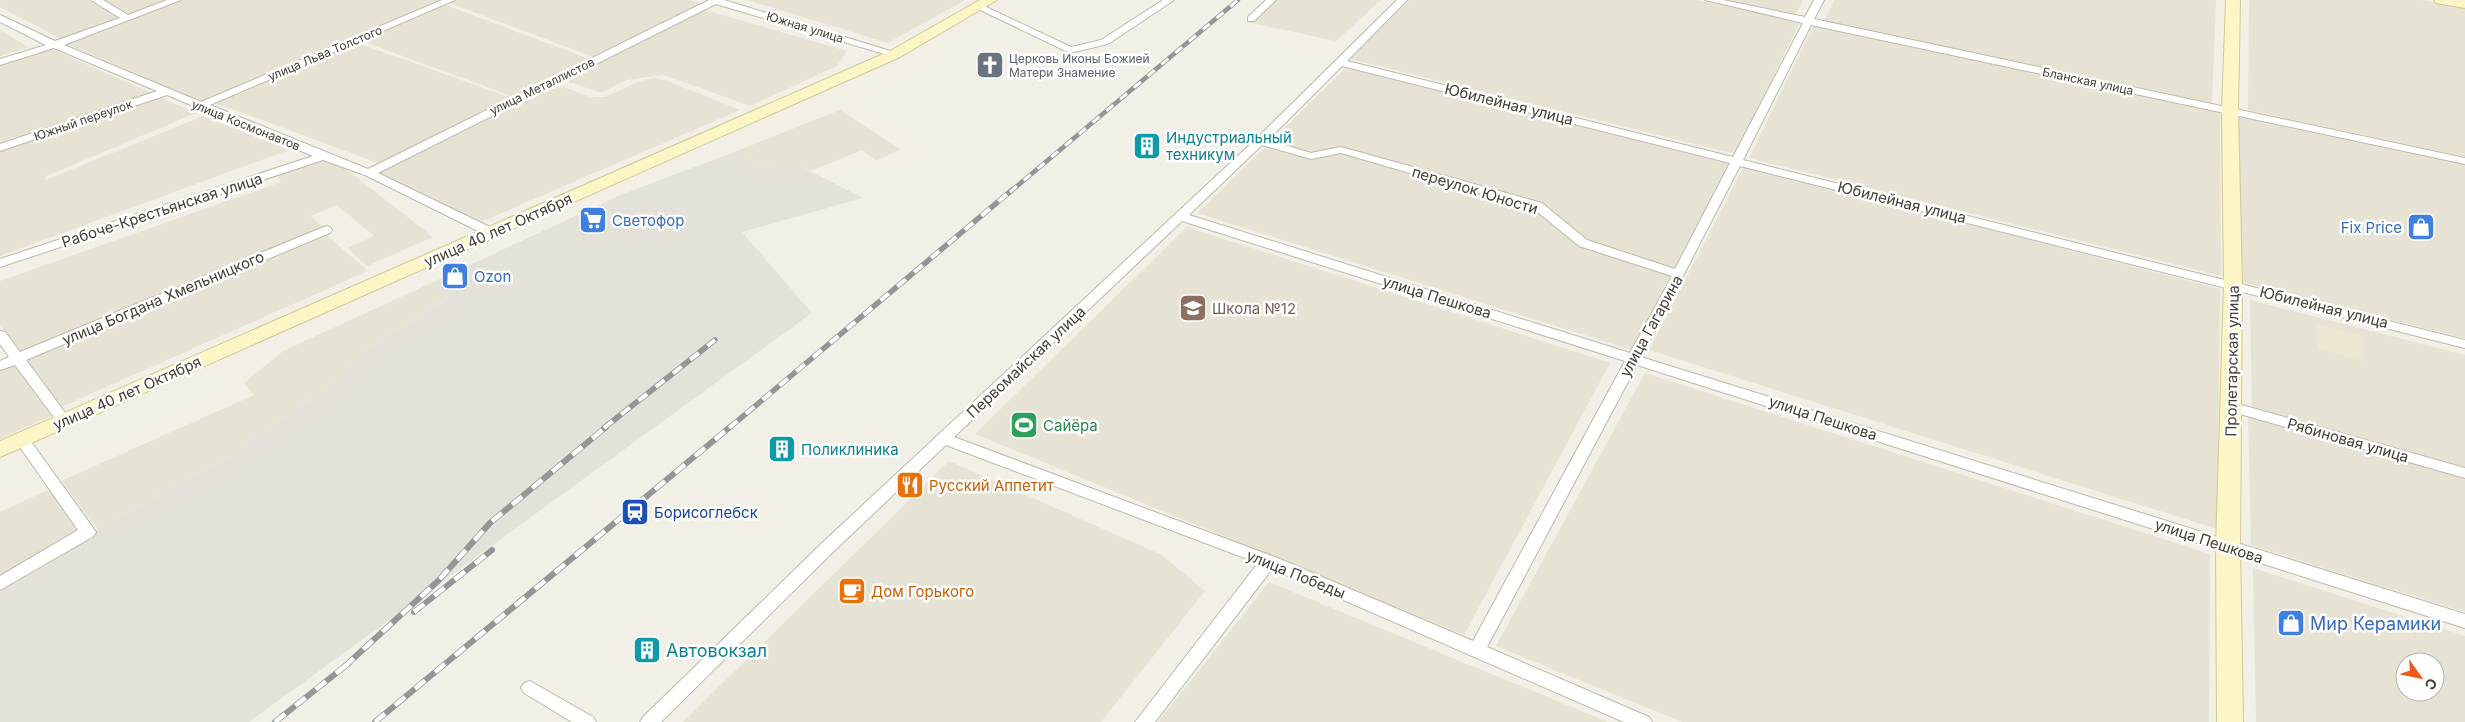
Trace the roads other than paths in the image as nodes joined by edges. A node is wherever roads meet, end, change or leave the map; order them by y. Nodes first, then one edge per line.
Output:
1 (96, 0) edge
2 (176, 0) edge
3 (450, 0) edge
4 (715, 0) edge
5 (1169, 0) edge
6 (1271, 0) edge
7 (1402, 0) edge
8 (1710, 0) edge
9 (1819, 0) edge
10 (2234, 0) edge
11 (2441, 0) edge
12 (985, 3) edge
13 (2465, 4) edge
14 (0, 18) edge
15 (127, 18) junction
16 (1251, 19) dead end
17 (1808, 20) junction
18 (55, 45) junction
19 (895, 54) junction
20 (0, 62) edge
21 (1339, 62) junction
22 (165, 92) junction
23 (200, 106) junction
24 (2230, 110) junction
25 (1260, 141) junction
26 (0, 148) edge
27 (323, 156) junction
28 (1738, 161) junction
29 (2465, 161) edge
30 (369, 173) junction
31 (1180, 216) junction
32 (326, 230) dead end
33 (492, 233) junction
34 (0, 263) edge
35 (1679, 274) junction
36 (2233, 284) junction
37 (0, 335) edge
38 (2465, 344) edge
39 (1634, 358) junction
40 (18, 359) junction
41 (0, 366) edge
42 (2231, 407) junction
43 (64, 421) junction
44 (944, 439) junction
45 (22, 440) junction
46 (0, 450) edge
47 (2465, 473) edge
48 (2228, 547) junction
49 (1269, 561) junction
50 (0, 584) edge
51 (2465, 621) edge
52 (1477, 650) junction
53 (530, 688) dead end
54 (587, 722) edge
55 (649, 722) edge
56 (1144, 722) edge
57 (1643, 722) edge
58 (2230, 722) edge

1 - 15 street
2 - 15 street
3 - 23 street, улица Льва Толстого
4 - 19 street, Южная улица
4 - 30 street, улица Металлистов
5 - 12 street
6 - 16 street
7 - 21 street, Первомайская улица
8 - 17 street, Бланская улица
9 - 17 street, улица Гагарина
10 - 24 street, Пролетарская улица
11 - 13 street
12 - 19 street, улица 40 лет Октября
14 - 18 street, улица Космонавтов
15 - 18 street
17 - 24 street, Бланская улица
17 - 28 street, улица Гагарина
18 - 20 street
18 - 22 street, улица Космонавтов
19 - 33 street, улица 40 лет Октября
21 - 25 street, Первомайская улица
21 - 28 street, Юбилейная улица
22 - 23 street, улица Космонавтов
22 - 26 street, Южный переулок
23 - 27 street, улица Космонавтов
24 - 29 street, Бланская улица
24 - 36 street, Пролетарская улица
25 - 31 street, Первомайская улица
25 - 35 street, переулок Юности
27 - 30 street, улица Космонавтов
27 - 34 street, Рабоче-Крестьянская улица
28 - 35 street, улица Гагарина
28 - 36 street, Юбилейная улица
30 - 33 street, улица Космонавтов
31 - 39 street, улица Пешкова
31 - 44 street, Первомайская улица
32 - 40 street, улица Богдана Хмельницкого
33 - 43 street, улица 40 лет Октября
35 - 39 street, улица Гагарина
36 - 38 street, Юбилейная улица
36 - 42 street, Пролетарская улица
37 - 40 street
39 - 48 street, улица Пешкова
39 - 52 street, улица Гагарина
40 - 41 street, улица Богдана Хмельницкого
40 - 43 street
42 - 47 street, Рябиновая улица
42 - 48 street, Пролетарская улица
43 - 45 street, улица 40 лет Октября
44 - 49 street, улица Победы
44 - 55 street, Первомайская улица
45 - 46 street, улица 40 лет Октября
45 - 50 street
48 - 51 street, улица Пешкова
48 - 58 street, Пролетарская улица
49 - 52 street, улица Победы
49 - 56 street
52 - 57 street, улица Победы
53 - 54 street

